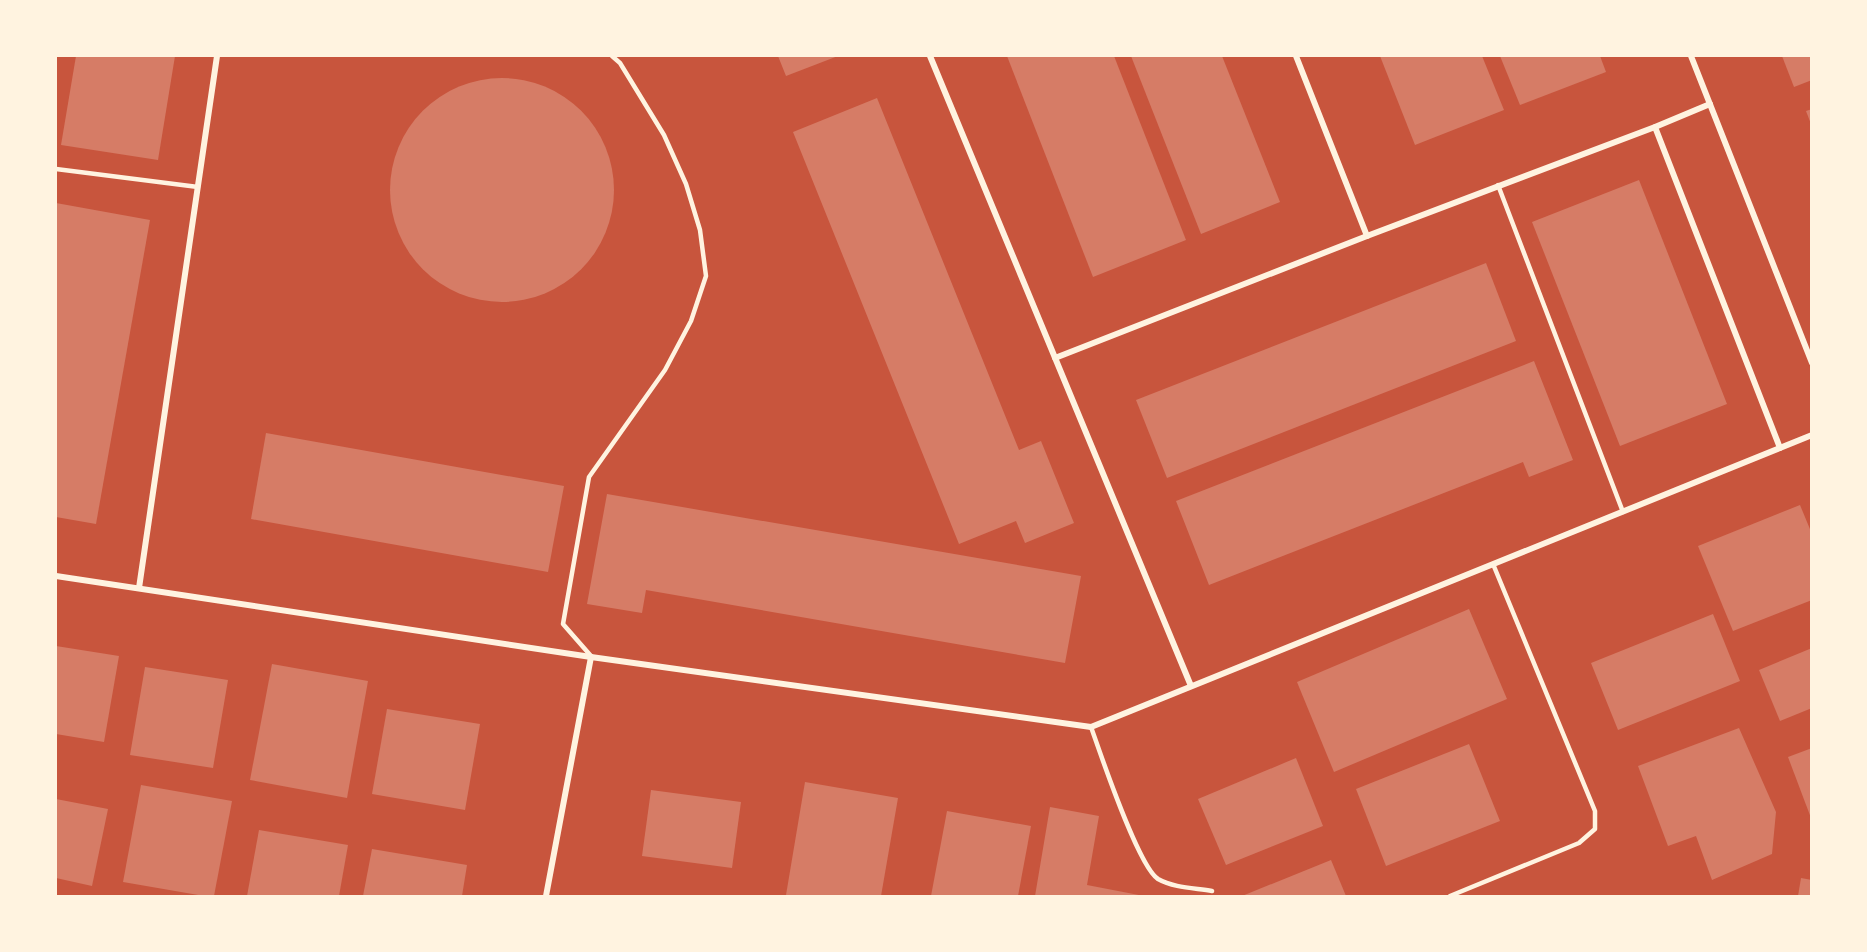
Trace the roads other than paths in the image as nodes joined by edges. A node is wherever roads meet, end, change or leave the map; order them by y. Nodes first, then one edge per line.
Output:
1 (217, 56) edge
2 (612, 56) edge
3 (930, 56) edge
4 (1296, 56) edge
5 (1691, 56) edge
6 (1710, 105) junction
7 (1655, 127) junction
8 (56, 169) edge
9 (1498, 185) junction
10 (198, 187) junction
11 (1367, 236) junction
12 (1055, 358) junction
13 (1812, 363) edge
14 (1812, 435) edge
15 (1780, 448) junction
16 (1623, 512) junction
17 (1492, 564) junction
18 (56, 576) edge
19 (139, 588) junction
20 (591, 657) junction
21 (1191, 686) junction
22 (1091, 727) junction
23 (1212, 891) dead end
24 (546, 897) edge
25 (1450, 897) edge

1 - 10 street
2 - 20 lane
3 - 12 street
4 - 11 street
5 - 6 street
6 - 7 street
6 - 13 street
7 - 9 street
7 - 15 street
8 - 10 lane
9 - 11 street
9 - 16 lane
10 - 19 street
11 - 12 street
12 - 21 street
14 - 15 street
15 - 16 street
16 - 17 street
17 - 21 street
17 - 25 lane
18 - 19 street
19 - 20 street
20 - 22 street
20 - 24 street
21 - 22 street
22 - 23 lane

